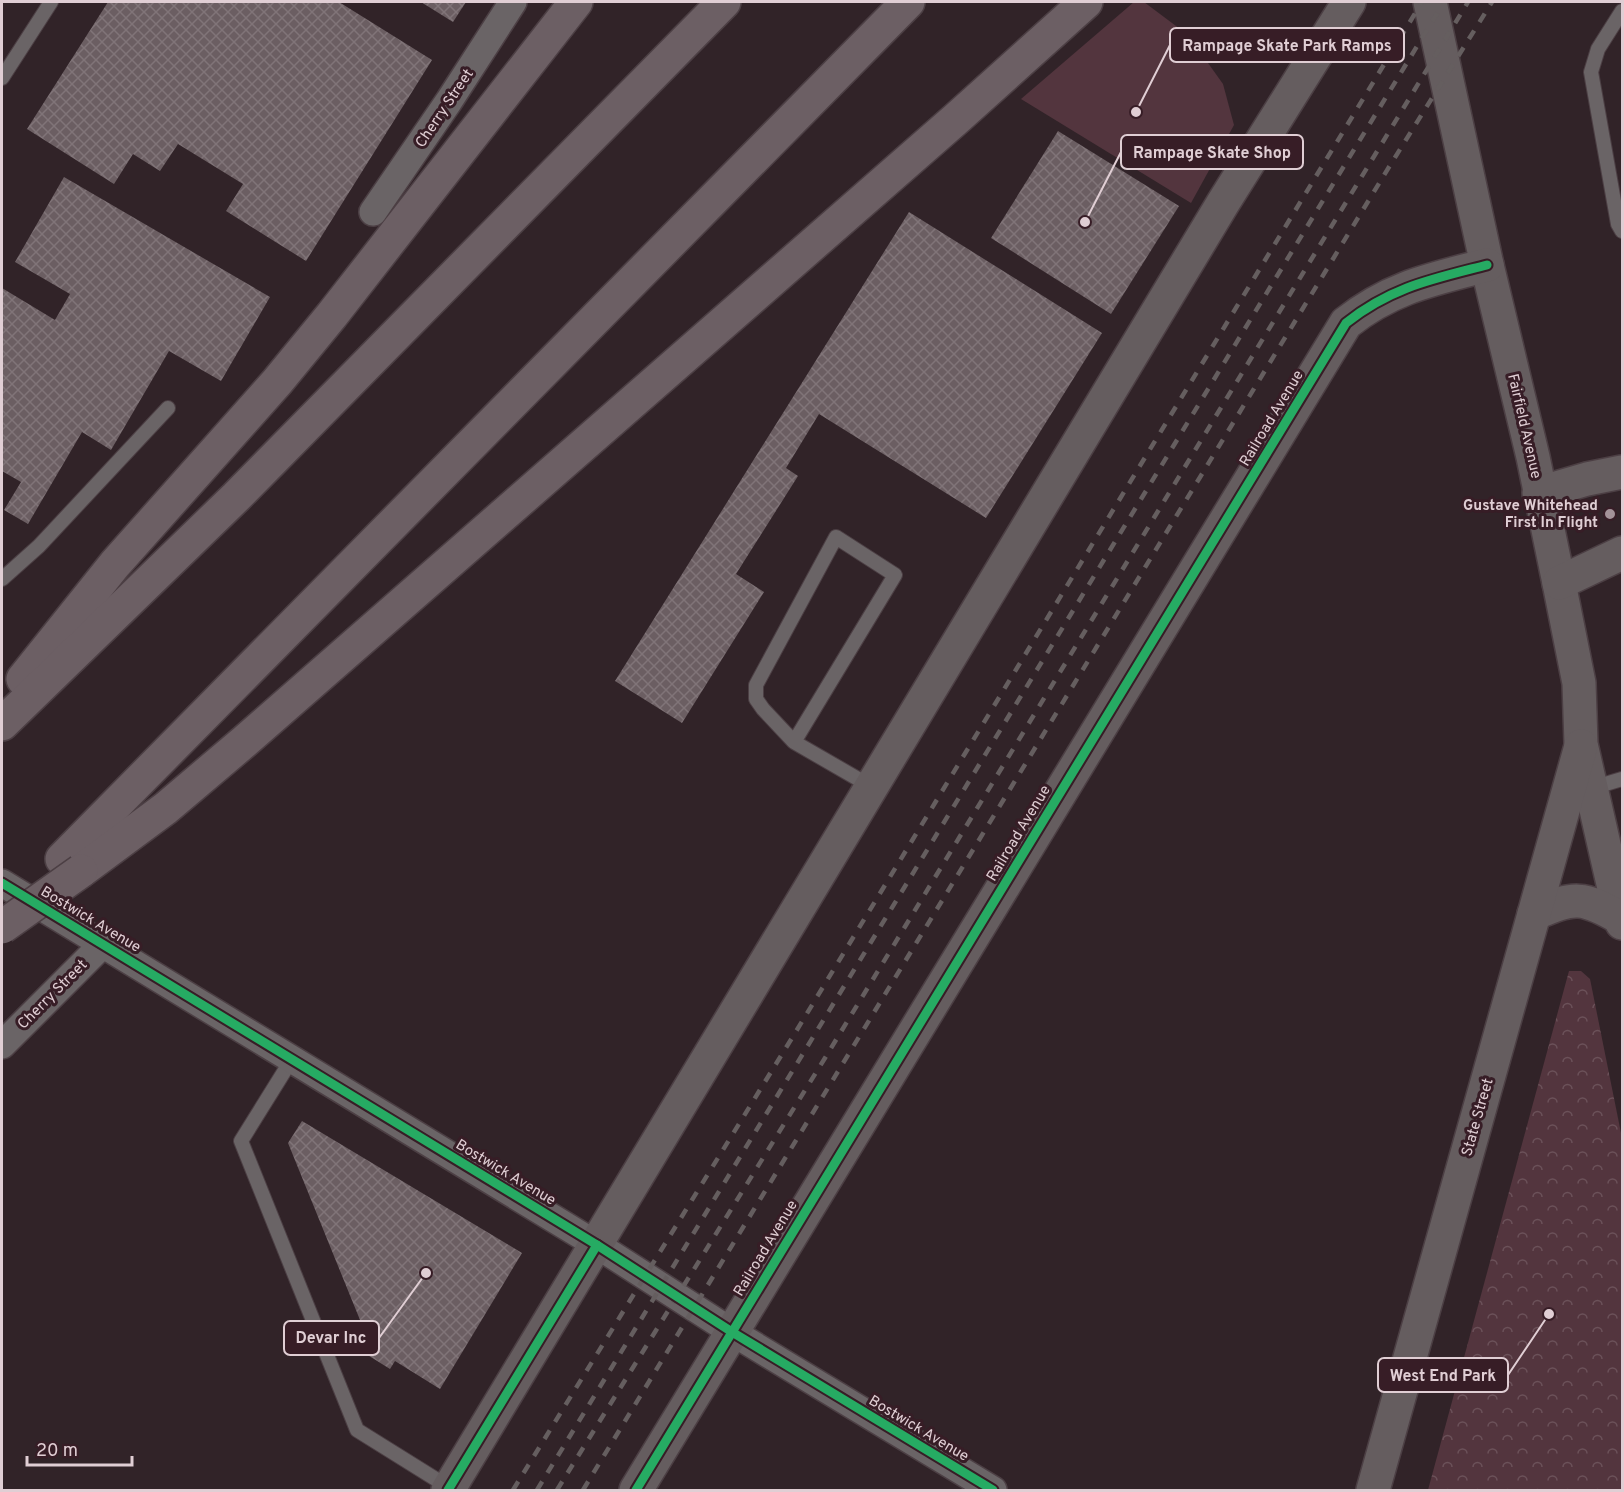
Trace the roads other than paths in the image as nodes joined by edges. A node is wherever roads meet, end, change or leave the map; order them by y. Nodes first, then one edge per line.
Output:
1 (51, 2) edge
2 (513, 2) edge
3 (576, 2) edge
4 (724, 2) edge
5 (908, 2) edge
6 (1086, 2) edge
7 (1348, 2) edge
8 (1430, 2) edge
9 (1623, 11) edge
10 (1623, 31) edge
11 (1608, 33) junction
12 (2, 78) edge
13 (373, 212) dead end
14 (1623, 231) edge
15 (1487, 265) junction
16 (168, 408) dead end
17 (1623, 472) edge
18 (1539, 493) junction
19 (1623, 553) edge
20 (2, 579) edge
21 (1559, 584) junction
22 (2, 706) edge
23 (2, 724) edge
24 (794, 742) junction
25 (1581, 744) junction
26 (1623, 779) edge
27 (873, 787) junction
28 (1592, 788) junction
29 (72, 865) junction
30 (2, 883) edge
31 (1534, 914) junction
32 (2, 921) edge
33 (1622, 921) edge
34 (2, 927) edge
35 (103, 944) junction
36 (2, 1045) edge
37 (292, 1059) junction
38 (597, 1245) junction
39 (732, 1332) junction
40 (449, 1489) edge
41 (636, 1491) edge
42 (993, 1491) edge
43 (1373, 1491) edge

1 - 12 lane
2 - 13 street, Cherry Street
3 - 22 highway
4 - 23 highway
5 - 29 highway
6 - 29 highway
7 - 27 street
8 - 15 street, Fairfield Avenue
9 - 11 lane
10 - 11 lane
11 - 14 lane
15 - 18 street, Fairfield Avenue
15 - 39 street, Railroad Avenue
16 - 20 lane
17 - 18 street
18 - 21 street, Fairfield Avenue
19 - 21 street
21 - 25 street, Fairfield Avenue
24 - 24 lane
24 - 27 lane
25 - 28 street, Fairfield Avenue
25 - 31 street, State Street
26 - 28 lane
27 - 38 street
28 - 33 street, Fairfield Avenue
29 - 32 highway
29 - 34 highway, bridge
30 - 35 street, Bostwick Avenue
31 - 33 street
31 - 43 street, State Street
35 - 36 street, Cherry Street
35 - 37 street, Bostwick Avenue
37 - 38 street, Bostwick Avenue
37 - 40 lane
38 - 39 street, Bostwick Avenue
38 - 40 street
39 - 41 street, Railroad Avenue
39 - 42 street, Bostwick Avenue

